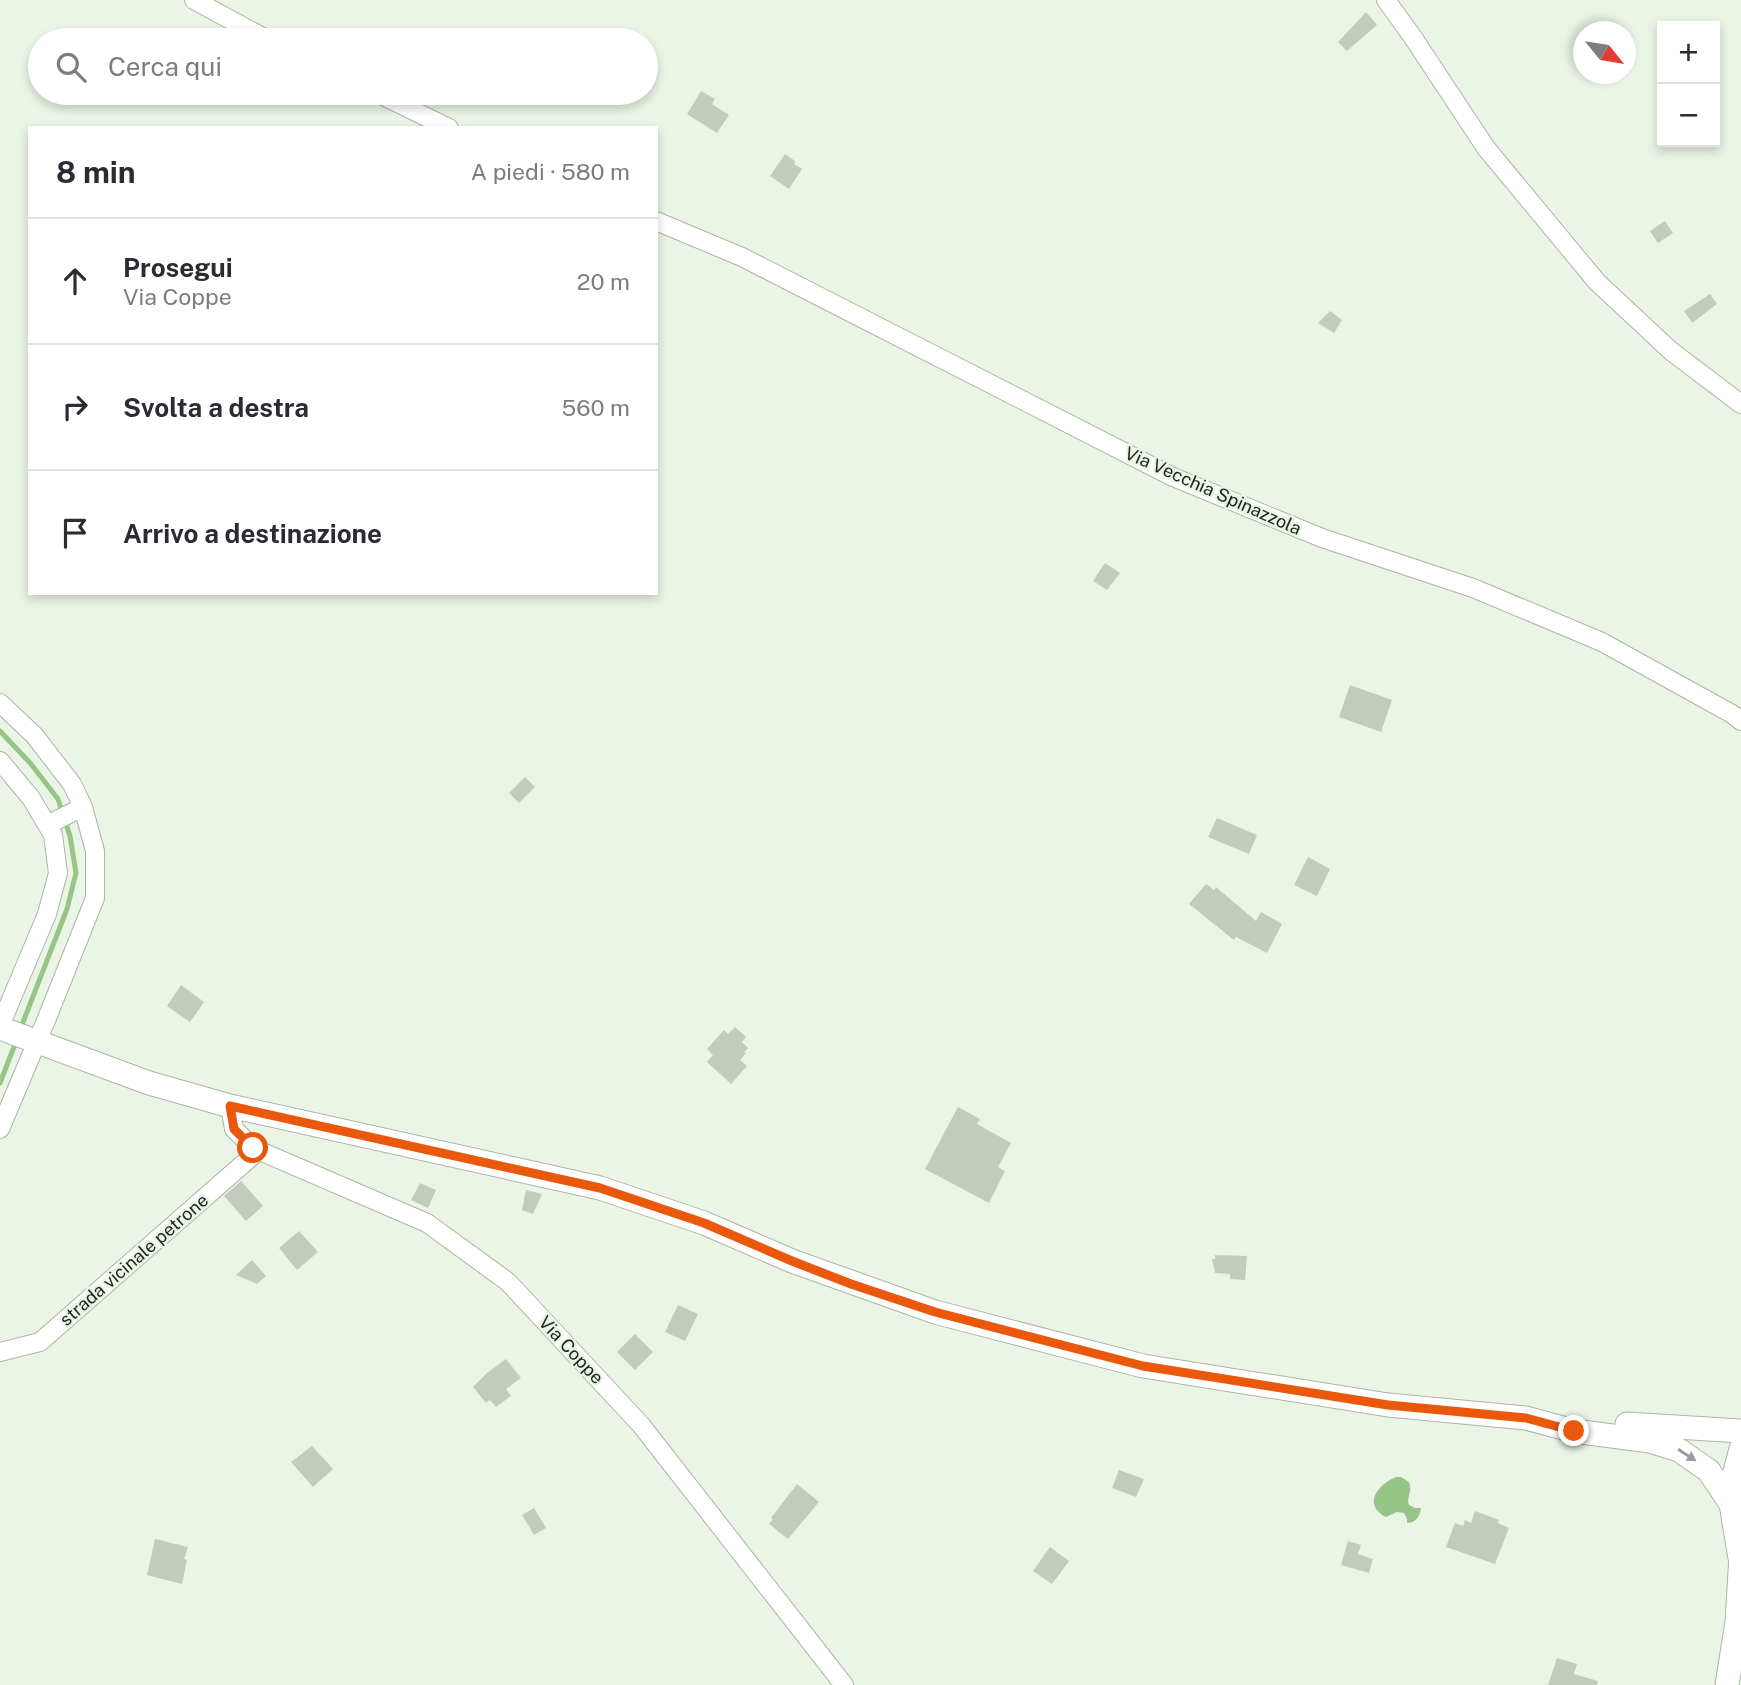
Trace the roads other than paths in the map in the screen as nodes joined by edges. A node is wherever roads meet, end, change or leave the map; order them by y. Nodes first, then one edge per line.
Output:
1 (194, 0) edge
2 (1386, 0) edge
3 (246, 28) edge
4 (402, 105) edge
5 (445, 126) edge
6 (658, 221) edge
7 (1741, 404) edge
8 (0, 703) edge
9 (1741, 721) edge
10 (0, 761) edge
11 (83, 807) junction
12 (47, 825) junction
13 (14, 1033) edge
14 (230, 1106) junction
15 (0, 1129) edge
16 (259, 1150) junction
17 (0, 1352) edge
18 (1526, 1418) junction
19 (1741, 1431) edge
20 (1741, 1449) edge
21 (1731, 1504) junction
22 (1741, 1557) edge
23 (1739, 1625) edge
24 (844, 1685) edge
25 (1727, 1685) edge

1 - 3 street
2 - 7 street
4 - 5 street
6 - 9 street, Via Vecchia Spinazzola
8 - 11 street
10 - 12 street
11 - 12 street
11 - 13 street
12 - 13 street
13 - 14 main road
13 - 15 street
14 - 16 street, Via Coppe
14 - 18 main road
16 - 17 street, strada vicinale petrone
16 - 24 street, Via Coppe
18 - 19 main road
18 -> 21 main road
20 - 21 main road
21 - 22 main road
22 - 23 main road
23 - 25 main road

